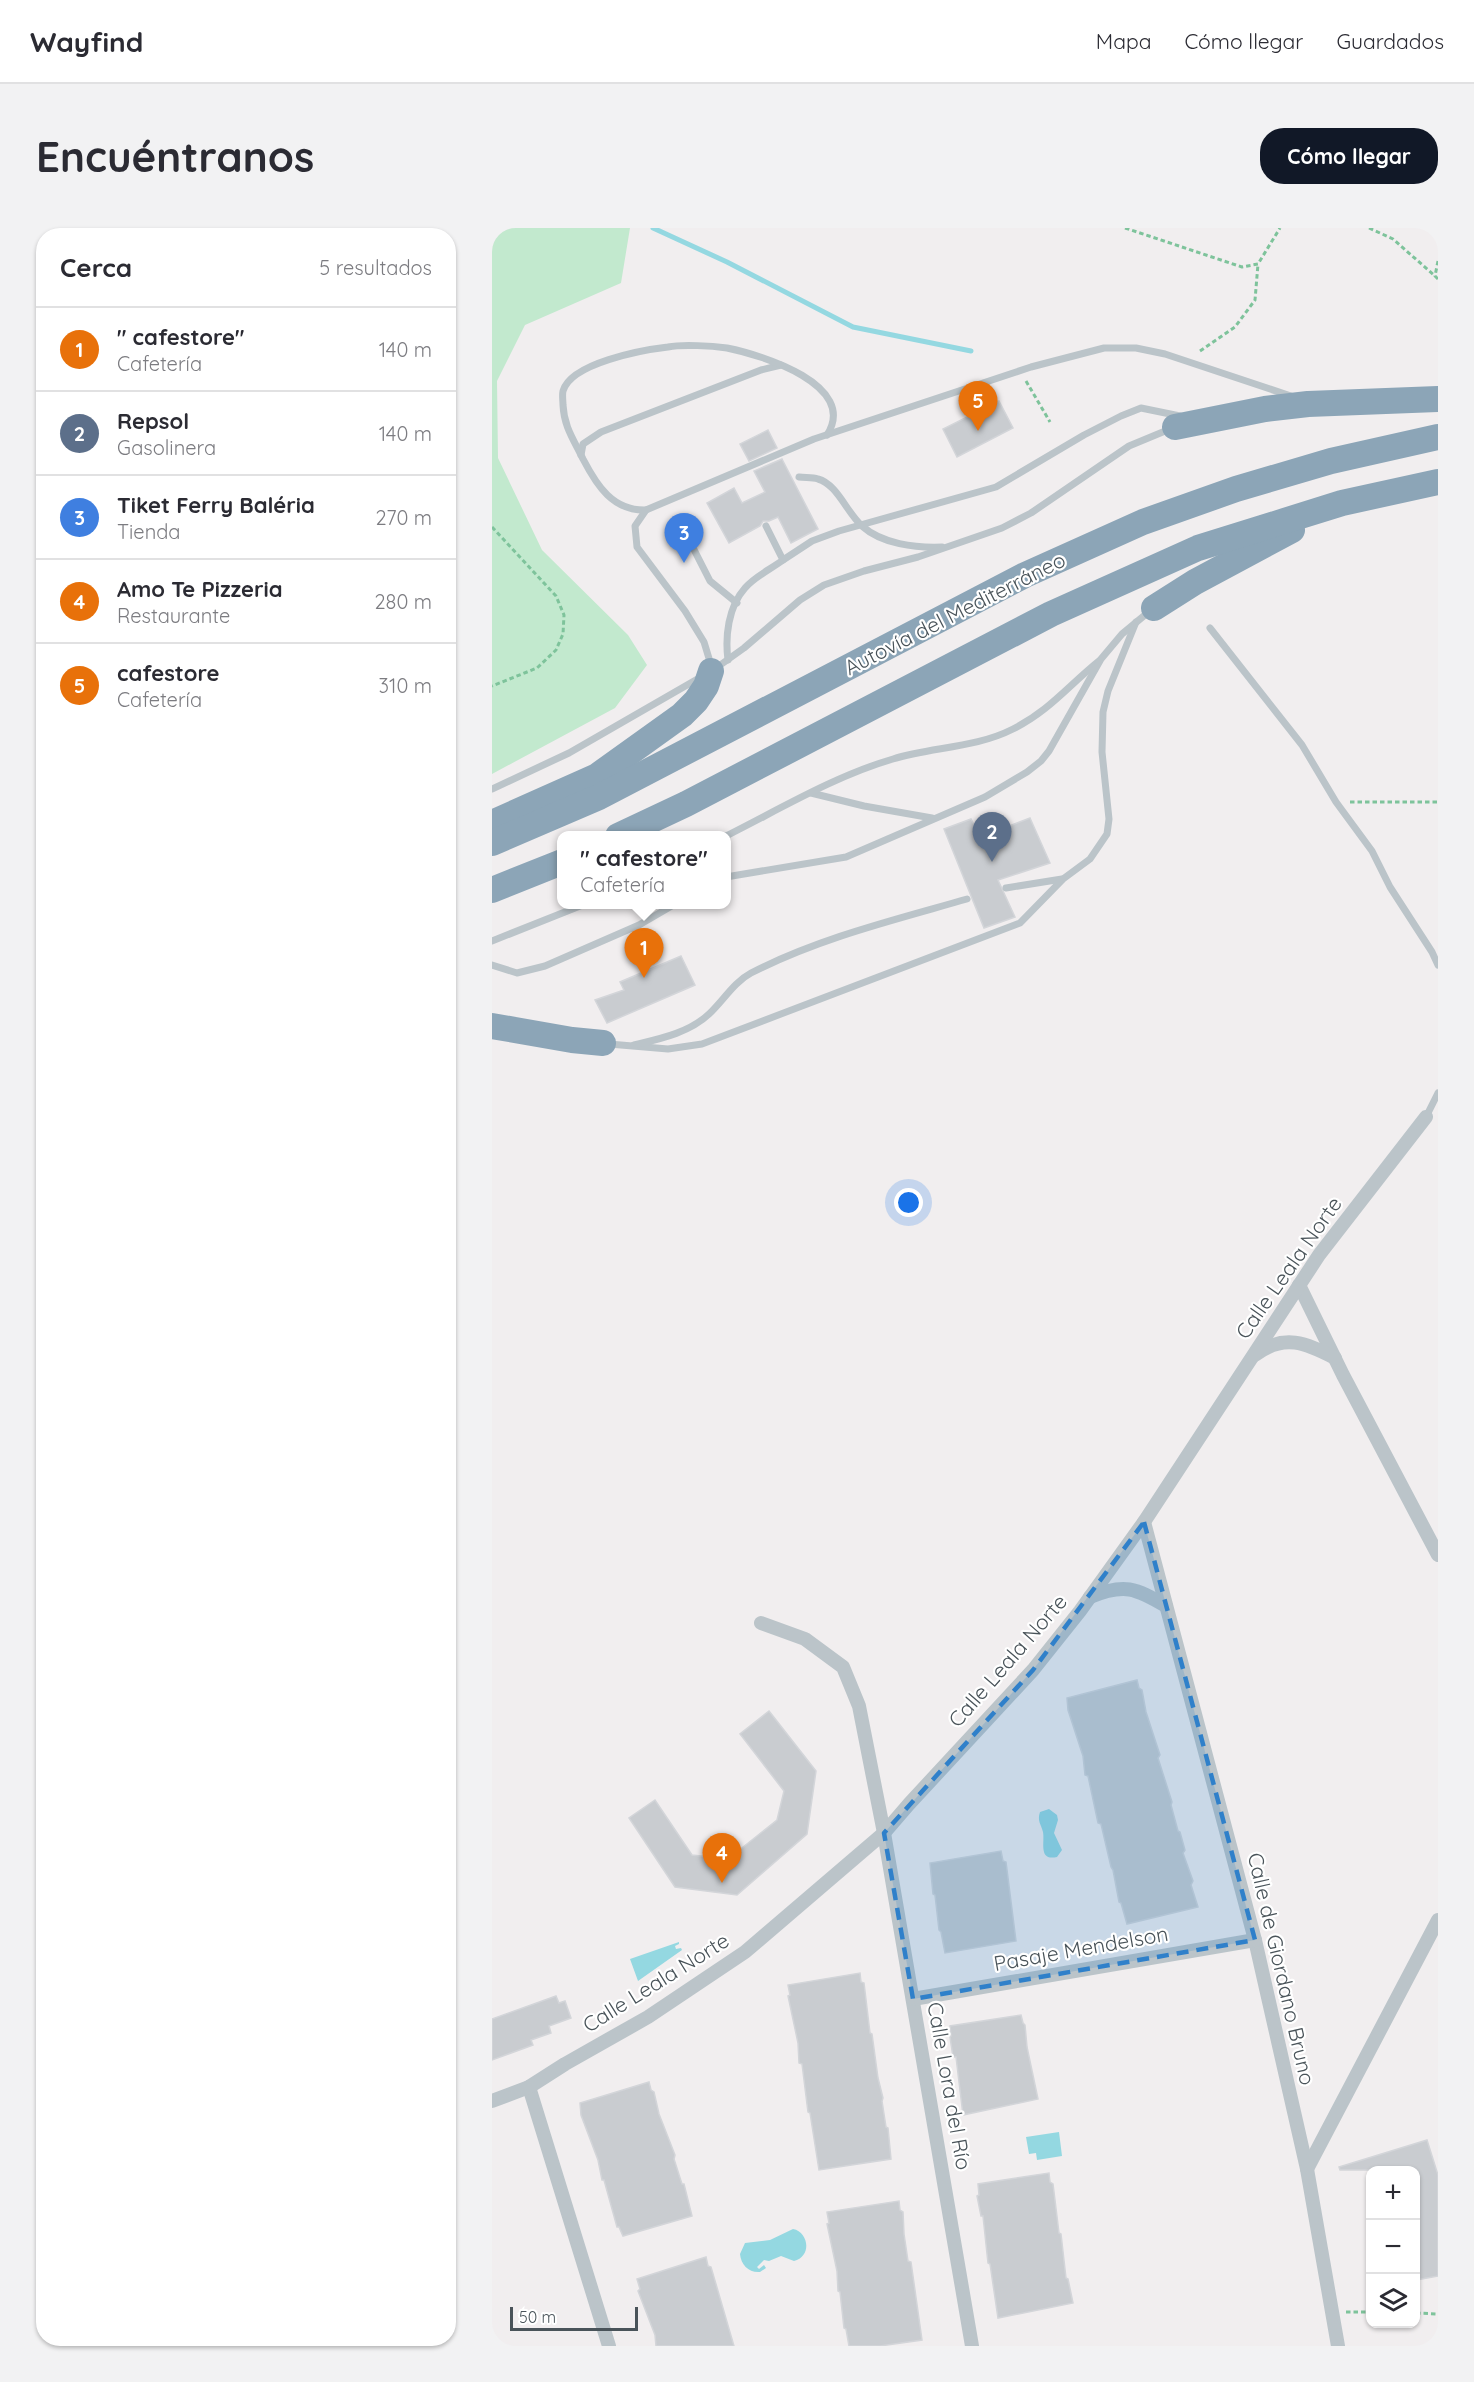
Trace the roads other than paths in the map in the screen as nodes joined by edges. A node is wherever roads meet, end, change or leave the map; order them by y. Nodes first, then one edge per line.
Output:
1 (781, 365) junction
2 (1438, 399) edge
3 (1330, 404) junction
4 (1211, 419) junction
5 (1175, 427) joint
6 (827, 435) junction
7 (1438, 437) edge
8 (581, 455) junction
9 (799, 477) dead end
10 (1438, 482) edge
11 (1342, 503) junction
12 (646, 510) junction
13 (766, 526) dead end
14 (861, 526) junction
15 (683, 528) dead end
16 (950, 547) junction
17 (783, 560) junction
18 (737, 603) junction
19 (1145, 615) junction
20 (1210, 628) dead end
21 (1101, 659) junction
22 (720, 666) junction
23 (492, 789) edge
24 (812, 793) junction
25 (932, 818) junction
26 (492, 823) edge
27 (629, 831) edge
28 (731, 834) edge
29 (492, 843) edge
30 (557, 864) edge
31 (731, 876) edge
32 (1063, 879) junction
33 (1006, 888) dead end
34 (492, 890) edge
35 (967, 899) dead end
36 (572, 909) edge
37 (666, 909) edge
38 (492, 941) edge
39 (492, 965) edge
40 (1438, 965) edge
41 (492, 1026) edge
42 (603, 1043) joint
43 (631, 1046) junction
44 (1438, 1093) edge
45 (1426, 1117) joint
46 (1299, 1285) junction
47 (1335, 1358) junction
48 (1251, 1359) junction
49 (1144, 1522) junction
50 (1438, 1555) edge
51 (1088, 1598) junction
52 (1166, 1606) junction
53 (761, 1623) dead end
54 (885, 1833) junction
55 (1438, 1920) edge
56 (1255, 1940) junction
57 (913, 1999) junction
58 (529, 2087) junction
59 (492, 2101) edge
60 (1307, 2169) junction
61 (609, 2346) edge
62 (972, 2346) edge
63 (1338, 2346) edge

1 - 6 lane
1 - 8 lane
1 - 8 lane
2 - 3 highway
3 - 4 highway
3 - 6 lane
4 - 5 highway
4 - 14 lane
5 - 16 lane
6 - 12 lane
7 - 29 highway, Autovía del Mediterráneo
8 - 12 lane
9 - 14 lane
10 - 11 highway, Autovía del Mediterráneo
11 - 19 highway
11 - 27 highway, Autovía del Mediterráneo
12 - 22 lane
13 - 17 lane
14 - 16 lane
14 - 17 lane
15 - 18 lane
16 - 22 lane
17 - 18 lane
18 - 22 lane
19 - 21 lane
19 - 32 lane
20 - 40 lane
21 - 24 lane
21 - 25 lane
22 - 23 lane
22 - 26 highway
24 - 25 lane
24 - 28 lane
25 - 31 lane
30 - 34 highway
32 - 33 lane
32 - 43 lane
35 - 43 lane
36 - 38 lane
37 - 39 lane
41 - 42 highway
42 - 43 lane
44 - 45 lane
45 - 46 street, Calle Leala Norte
46 - 47 street
46 - 48 street, Calle Leala Norte
47 - 48 street
47 - 50 street
48 - 49 street, Calle Leala Norte
49 - 51 street, Calle Leala Norte
49 - 52 street, Calle de Giordano Bruno
51 - 52 street
51 - 54 street, Calle Leala Norte
52 - 56 street, Calle de Giordano Bruno
53 - 54 street, Calle Lora del Río
54 - 57 street, Calle Lora del Río
54 - 58 street, Calle Leala Norte
55 - 60 street
56 - 57 street, Pasaje Mendelson
56 - 60 street, Calle de Giordano Bruno
57 - 62 street, Calle Lora del Río
58 - 59 street, Calle Leala Norte
58 - 61 street
60 - 63 street, Calle de Giordano Bruno

